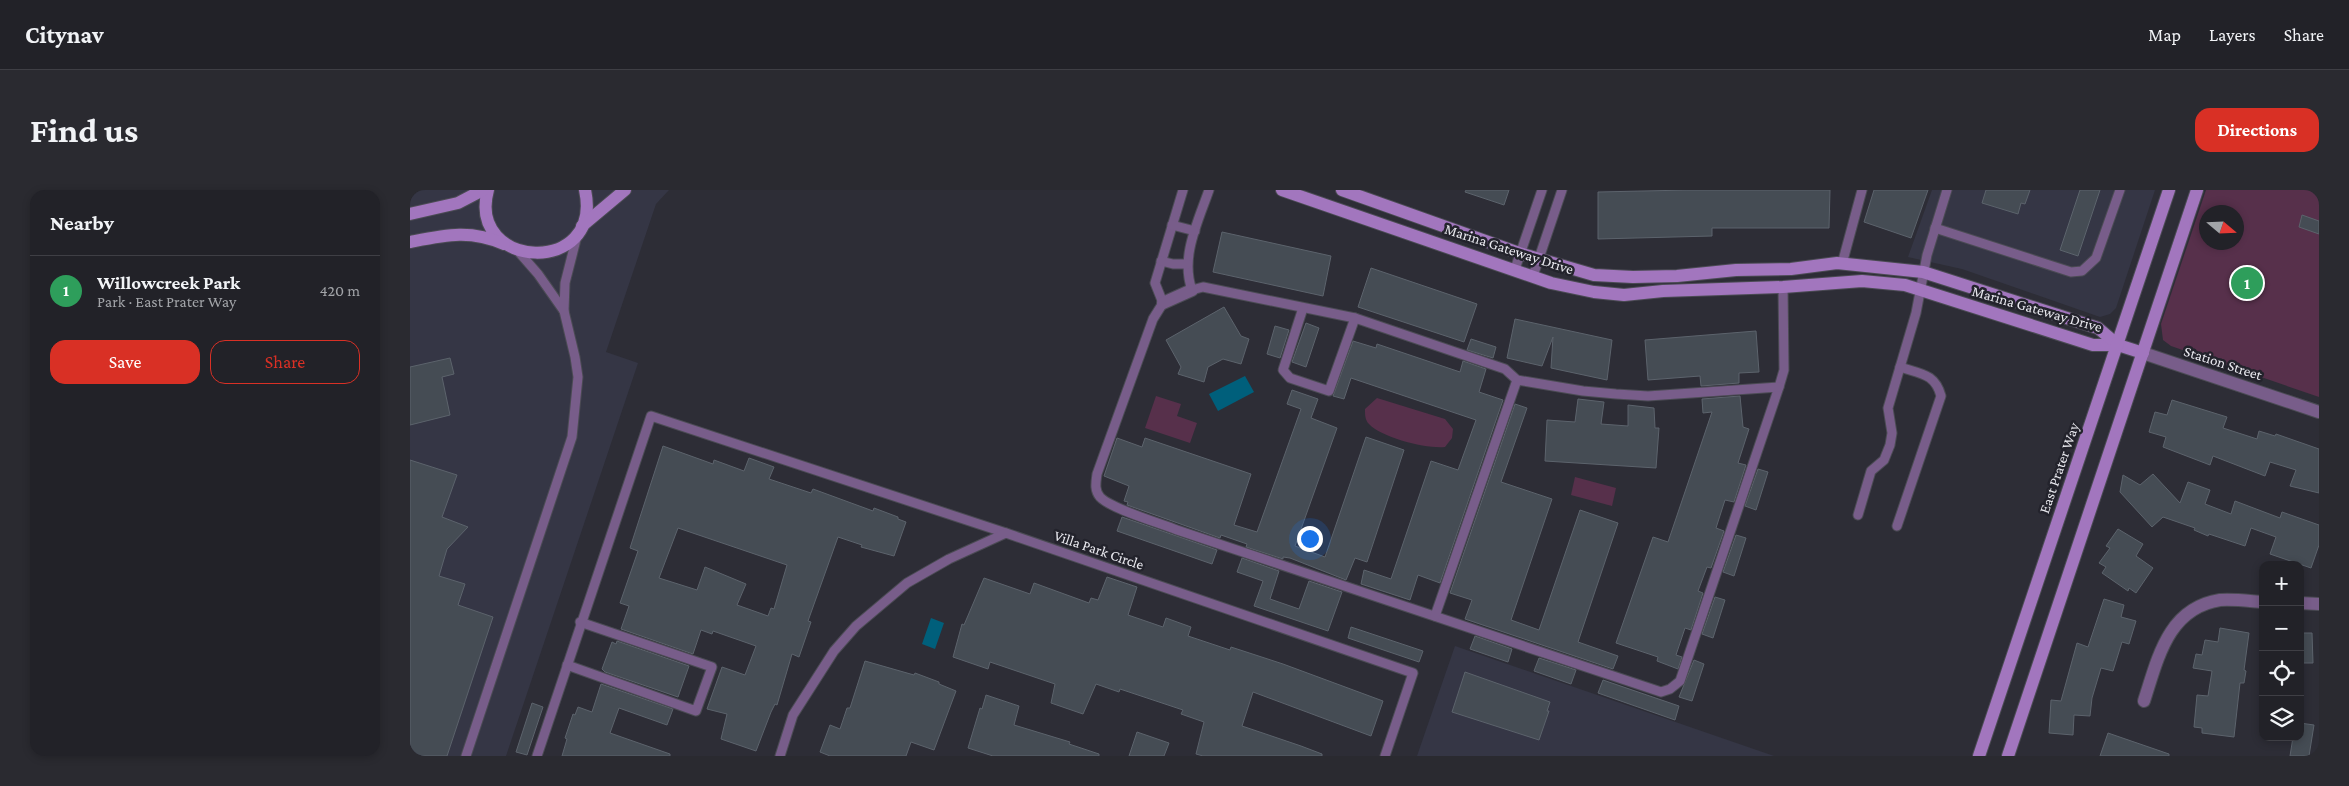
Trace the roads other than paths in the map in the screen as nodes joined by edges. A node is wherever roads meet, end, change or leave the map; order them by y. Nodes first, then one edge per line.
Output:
1 (483, 190) edge
2 (488, 190) edge
3 (585, 190) edge
4 (625, 190) edge
5 (1183, 190) edge
6 (1208, 190) edge
7 (1282, 190) edge
8 (1342, 190) edge
9 (1542, 190) edge
10 (1562, 190) edge
11 (1862, 190) edge
12 (1947, 190) edge
13 (2120, 190) edge
14 (2169, 190) edge
15 (2196, 190) edge
16 (410, 214) edge
17 (1172, 224) junction
18 (1934, 228) junction
19 (580, 230) junction
20 (1195, 231) junction
21 (410, 242) edge
22 (513, 248) junction
23 (1520, 252) junction
24 (1539, 258) junction
25 (1161, 261) junction
26 (1187, 264) junction
27 (1842, 264) junction
28 (1515, 269) junction
29 (1923, 272) junction
30 (1532, 276) junction
31 (1783, 287) junction
32 (1192, 290) junction
33 (1922, 291) junction
34 (1163, 303) junction
35 (1304, 308) junction
36 (564, 311) junction
37 (1355, 318) junction
38 (2118, 345) junction
39 (2143, 353) junction
40 (1900, 367) junction
41 (1517, 380) junction
42 (1779, 387) junction
43 (2319, 412) edge
44 (1858, 515) dead end
45 (1898, 526) dead end
46 (1006, 533) junction
47 (2259, 602) edge
48 (2304, 603) edge
49 (2319, 604) edge
50 (1435, 616) junction
51 (580, 622) junction
52 (566, 665) junction
53 (2144, 701) dead end
54 (466, 756) edge
55 (537, 756) edge
56 (780, 756) edge
57 (1385, 756) edge
58 (1980, 756) edge
59 (2008, 756) edge

1 - 16 street
2 - 22 street
3 - 19 street
4 - 19 street
5 - 17 lane
6 - 20 lane
7 - 28 street, Marina Gateway Drive
8 - 23 street, Marina Gateway Drive
9 - 23 lane
10 - 24 lane
11 - 27 lane
12 - 18 lane
13 - 18 lane
14 - 38 street, East Prater Way
15 - 39 street
17 - 20 lane
17 - 25 lane
18 - 29 lane
19 - 22 street
19 - 36 lane
20 - 26 lane
21 - 22 street
22 - 36 lane
23 - 24 street, Marina Gateway Drive
23 - 28 lane
24 - 27 street, Marina Gateway Drive
24 - 30 lane
25 - 26 lane
25 - 34 lane
26 - 32 lane
27 - 29 street, Marina Gateway Drive
28 - 30 street, Marina Gateway Drive
29 - 33 lane
29 - 38 street, Marina Gateway Drive
30 - 31 street, Marina Gateway Drive
31 - 33 street, Marina Gateway Drive
31 - 42 lane
32 - 34 street
32 - 35 lane
33 - 38 street, Marina Gateway Drive
33 - 40 lane
34 - 50 lane
35 - 37 lane
35 - 37 lane
36 - 54 lane
37 - 41 lane
38 - 39 street, Station Street
38 - 58 street, East Prater Way
39 - 43 street, Station Street
39 - 59 street
40 - 44 lane
40 - 45 lane
41 - 42 lane
41 - 50 lane
42 - 50 lane
46 - 51 lane
46 - 56 lane
46 - 57 lane, Villa Park Circle
47 - 53 street
48 - 49 street
51 - 52 lane
51 - 52 lane
52 - 55 lane

